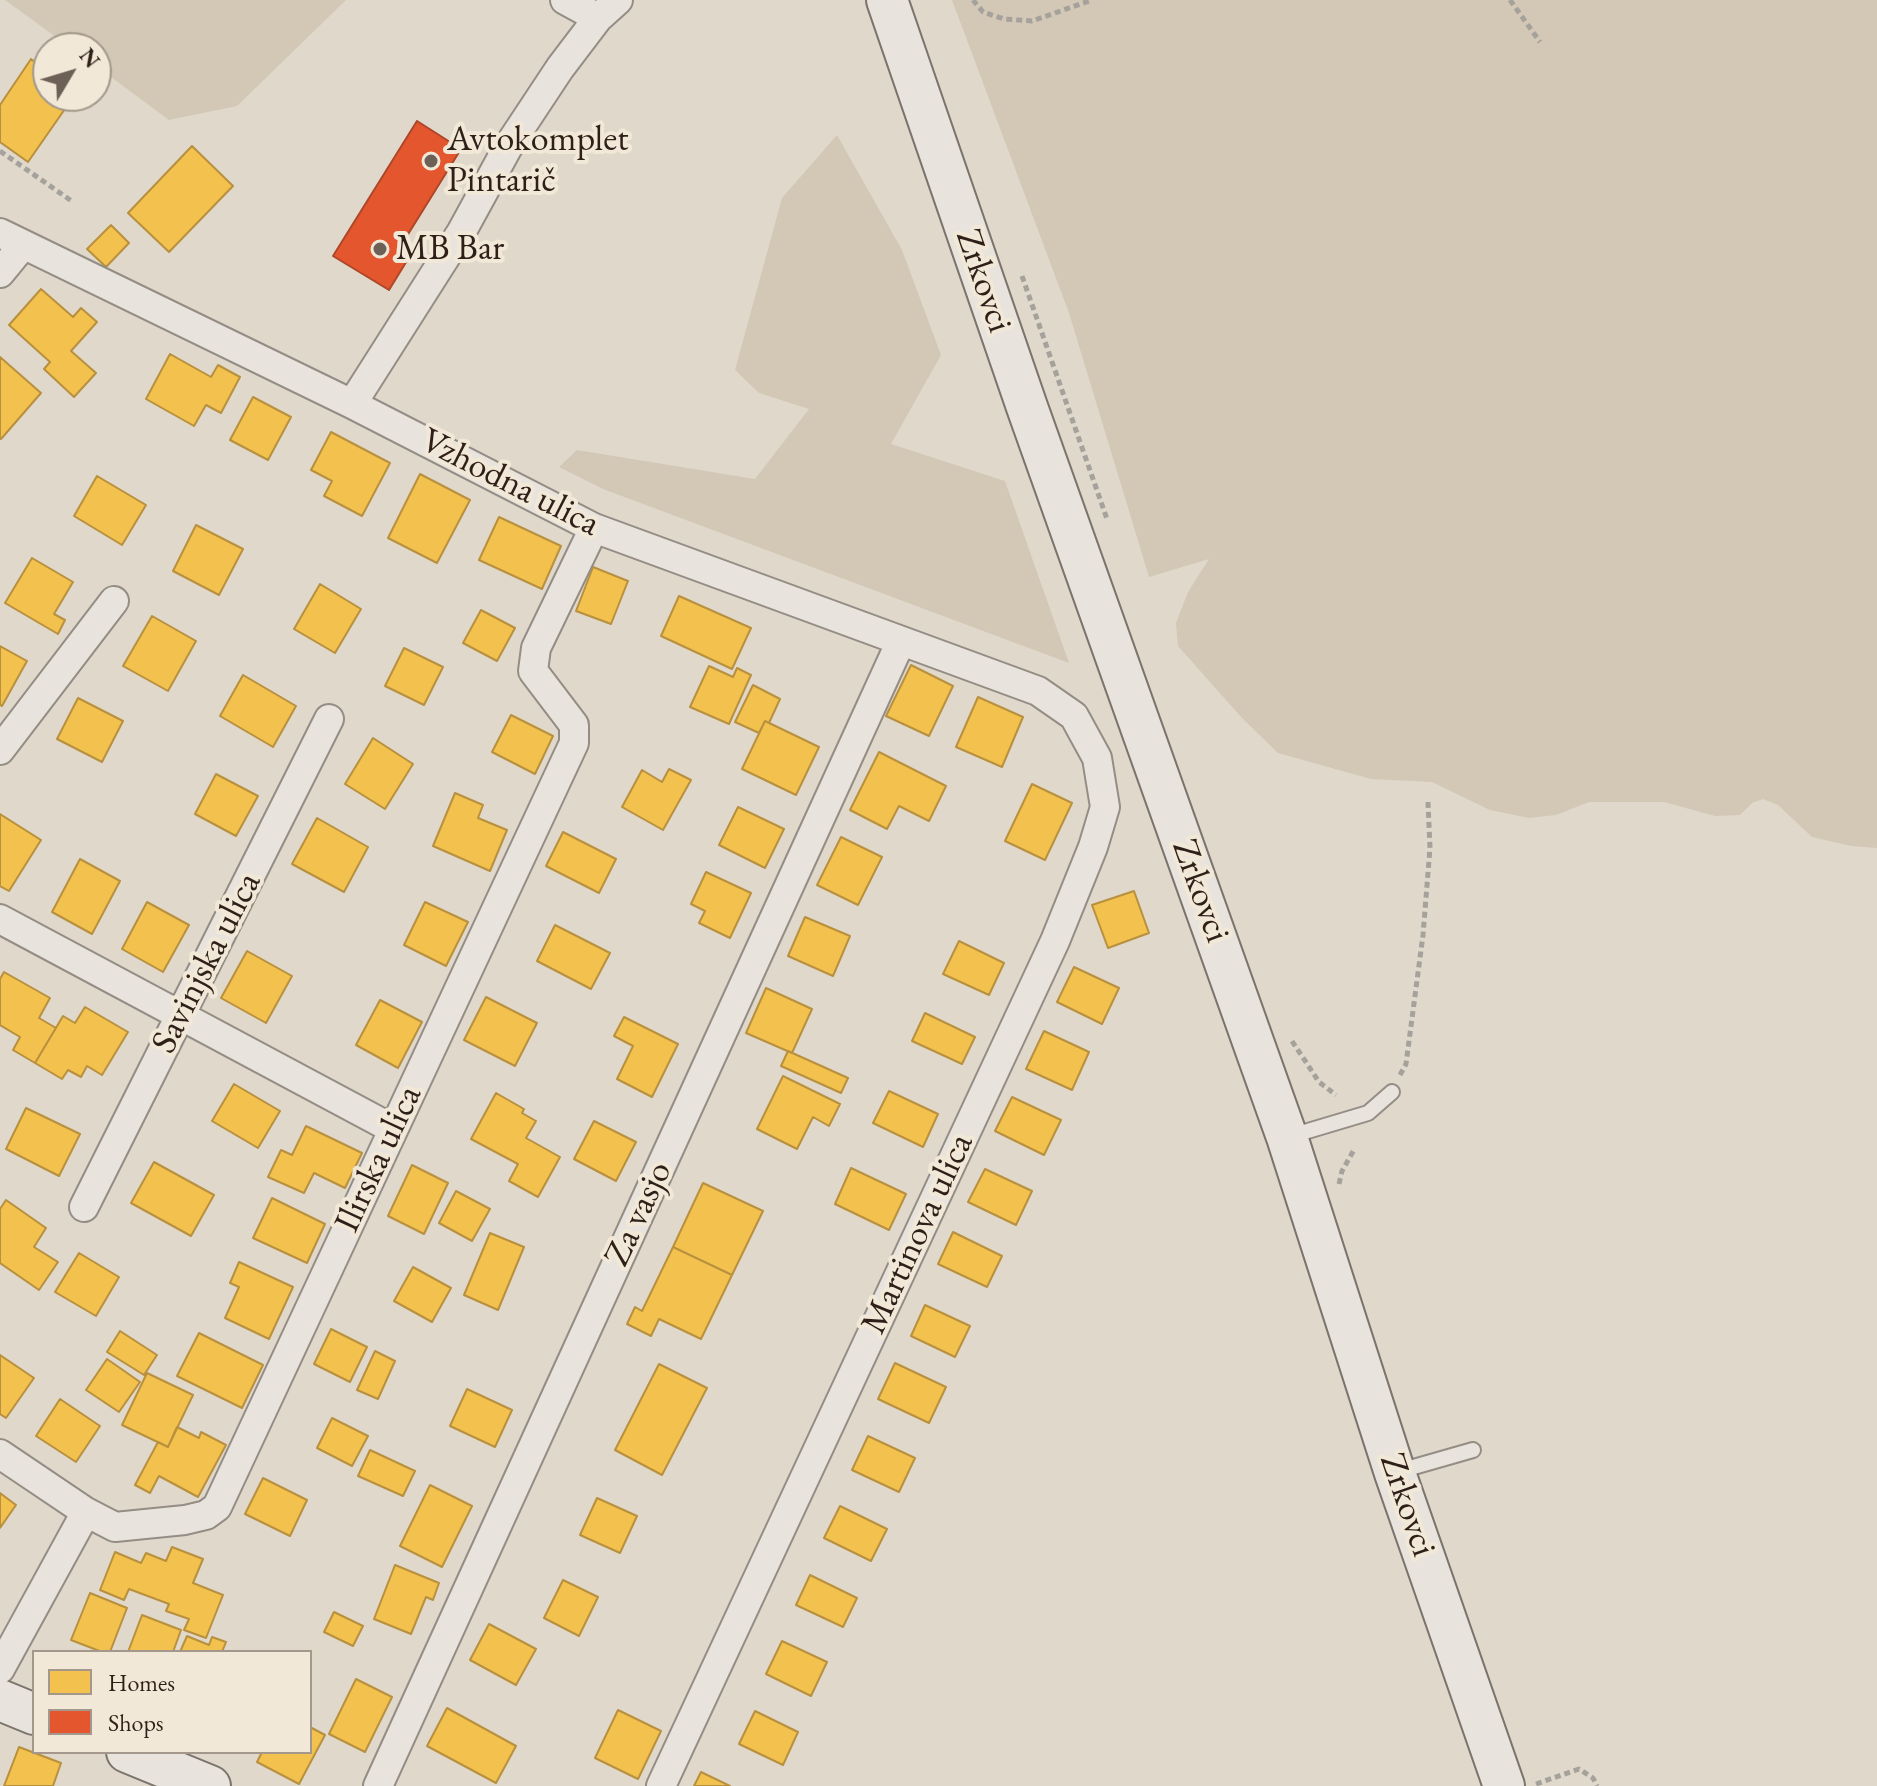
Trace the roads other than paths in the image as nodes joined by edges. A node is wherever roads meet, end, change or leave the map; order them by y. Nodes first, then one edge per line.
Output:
1 (565, 0) edge
2 (887, 0) edge
3 (608, 9) edge
4 (11, 239) edge
5 (0, 273) edge
6 (352, 404) junction
7 (594, 528) junction
8 (114, 601) dead end
9 (901, 641) junction
10 (1038, 691) joint
11 (329, 719) dead end
12 (0, 750) edge
13 (0, 919) edge
14 (181, 1015) junction
15 (1392, 1092) road end
16 (393, 1129) junction
17 (1287, 1137) junction
18 (84, 1207) dead end
19 (1473, 1450) dead end
20 (0, 1454) edge
21 (1395, 1473) junction
22 (86, 1512) junction
23 (0, 1669) edge
24 (0, 1700) edge
25 (32, 1713) edge
26 (132, 1754) edge
27 (210, 1786) edge
28 (378, 1786) edge
29 (661, 1786) edge
30 (1504, 1786) edge

1 - 3 street
2 - 17 street, Zrkovci
3 - 6 street
4 - 5 street
4 - 6 street, Vzhodna ulica
6 - 7 street, Vzhodna ulica
7 - 9 street, Vzhodna ulica
7 - 16 street, Ilirska ulica
8 - 12 street
9 - 10 street, Vzhodna ulica
9 - 28 street, Za vasjo
10 - 29 street, Martinova ulica
11 - 14 street, Savinjska ulica
13 - 14 street
14 - 16 street
14 - 18 street, Savinjska ulica
15 - 17 lane
16 - 22 street, Ilirska ulica
17 - 21 street, Zrkovci
19 - 21 lane
20 - 22 street
21 - 30 street, Zrkovci
22 - 23 street
24 - 25 street
26 - 27 street

